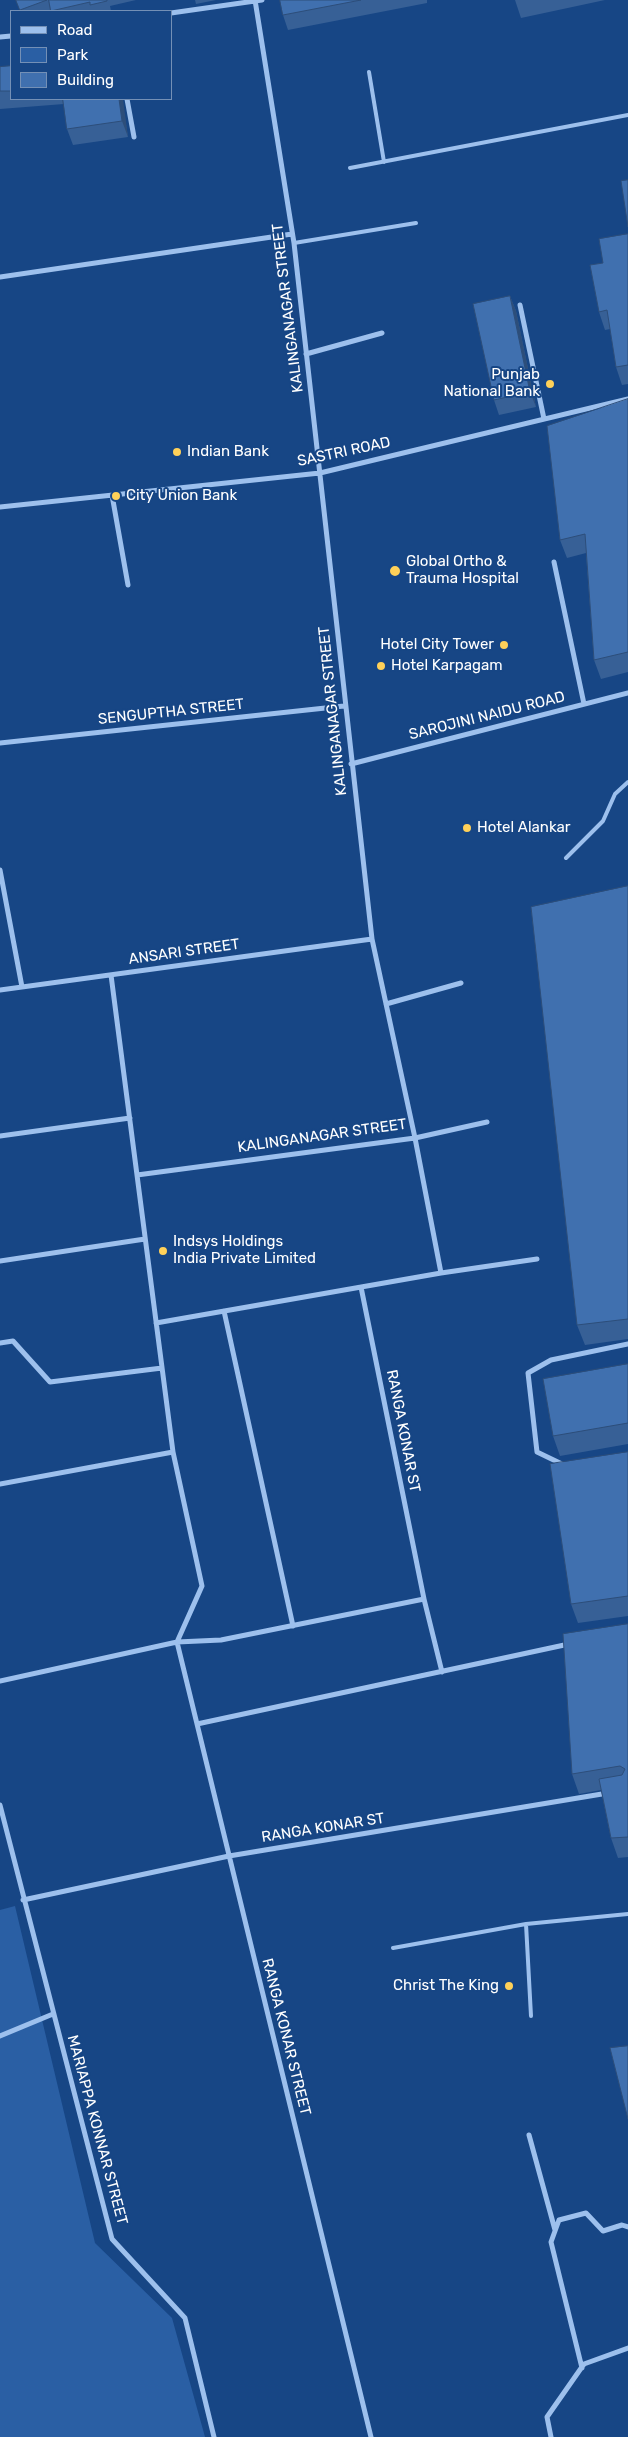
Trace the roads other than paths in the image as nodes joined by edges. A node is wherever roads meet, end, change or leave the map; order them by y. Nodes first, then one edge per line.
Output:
1 (258, 0) edge
2 (172, 13) edge
3 (369, 72) dead end
4 (127, 100) edge
5 (628, 115) edge
6 (134, 137) dead end
7 (384, 162) junction
8 (350, 168) dead end
9 (416, 224) dead end
10 (292, 234) junction
11 (294, 243) junction
12 (0, 277) edge
13 (520, 304) dead end
14 (382, 333) dead end
15 (306, 354) junction
16 (628, 399) edge
17 (544, 419) junction
18 (320, 473) junction
19 (112, 495) junction
20 (0, 507) edge
21 (554, 562) dead end
22 (128, 585) dead end
23 (628, 693) edge
24 (584, 704) junction
25 (344, 706) junction
26 (0, 742) edge
27 (351, 764) junction
28 (628, 782) edge
29 (566, 858) dead end
30 (0, 870) edge
31 (372, 939) junction
32 (111, 975) junction
33 (461, 983) dead end
34 (22, 987) junction
35 (0, 990) edge
36 (386, 1004) junction
37 (130, 1118) junction
38 (487, 1122) dead end
39 (0, 1136) edge
40 (415, 1138) junction
41 (137, 1175) junction
42 (145, 1239) junction
43 (537, 1259) dead end
44 (0, 1261) edge
45 (441, 1273) junction
46 (361, 1287) junction
47 (224, 1311) junction
48 (156, 1323) junction
49 (0, 1343) edge
50 (628, 1344) edge
51 (162, 1368) junction
52 (173, 1452) junction
53 (572, 1469) edge
54 (0, 1484) edge
55 (424, 1599) junction
56 (293, 1626) junction
57 (177, 1642) junction
58 (574, 1643) edge
59 (442, 1672) junction
60 (0, 1681) edge
61 (197, 1724) junction
62 (618, 1791) edge
63 (0, 1805) edge
64 (229, 1856) junction
65 (23, 1900) junction
66 (628, 1914) edge
67 (526, 1924) junction
68 (393, 1948) dead end
69 (53, 2014) junction
70 (531, 2016) dead end
71 (0, 2036) edge
72 (529, 2135) dead end
73 (628, 2227) edge
74 (555, 2230) junction
75 (628, 2348) edge
76 (582, 2368) junction
77 (214, 2437) edge
78 (371, 2437) edge
79 (551, 2437) edge

1 - 2 street
1 - 10 street, KALINGANAGAR STREET
3 - 7 lane
4 - 6 street
5 - 7 lane
7 - 8 lane
9 - 11 lane
10 - 11 street, KALINGANAGAR STREET
10 - 12 street
11 - 15 street, KALINGANAGAR STREET
13 - 17 street
14 - 15 street
15 - 18 street, KALINGANAGAR STREET
16 - 17 street, SASTRI ROAD
17 - 18 street, SASTRI ROAD
18 - 19 street, SASTRI ROAD
18 - 25 street, KALINGANAGAR STREET
19 - 20 street, SASTRI ROAD
19 - 22 street
21 - 24 street
23 - 24 street, SAROJINI NAIDU ROAD
24 - 27 street, SAROJINI NAIDU ROAD
25 - 26 street, SENGUPTHA STREET
25 - 27 street, KALINGANAGAR STREET
27 - 31 street, KALINGANAGAR STREET
28 - 29 lane
30 - 34 street
31 - 32 street, ANSARI STREET
31 - 36 street, KALINGANAGAR STREET
32 - 34 street, ANSARI STREET
32 - 37 street
33 - 36 street
34 - 35 street, ANSARI STREET
36 - 40 street, KALINGANAGAR STREET
37 - 39 street
37 - 41 street
38 - 40 street
40 - 41 street, KALINGANAGAR STREET
40 - 45 street
41 - 42 street
42 - 44 street
42 - 48 street
43 - 45 street
45 - 46 street
46 - 47 street
46 - 55 street, RANGA KONAR ST
47 - 48 street
47 - 56 street
48 - 51 street
49 - 51 street
50 - 53 street
51 - 52 street
52 - 54 street
52 - 57 street
55 - 56 street
55 - 59 street, RANGA KONAR ST
56 - 57 street
57 - 60 street
57 - 61 street, RANGA KONAR STREET
58 - 59 street
59 - 61 street
61 - 64 street, RANGA KONAR STREET
62 - 64 street, RANGA KONAR ST
63 - 65 street, MARIAPPA KONNAR STREET
64 - 65 street, RANGA KONAR ST
64 - 78 street, RANGA KONAR STREET
65 - 69 street, MARIAPPA KONNAR STREET
66 - 67 lane
67 - 68 lane
67 - 70 lane
69 - 71 street
69 - 77 street, MARIAPPA KONNAR STREET
72 - 74 street
73 - 74 street
74 - 76 street
75 - 76 street
76 - 79 street

